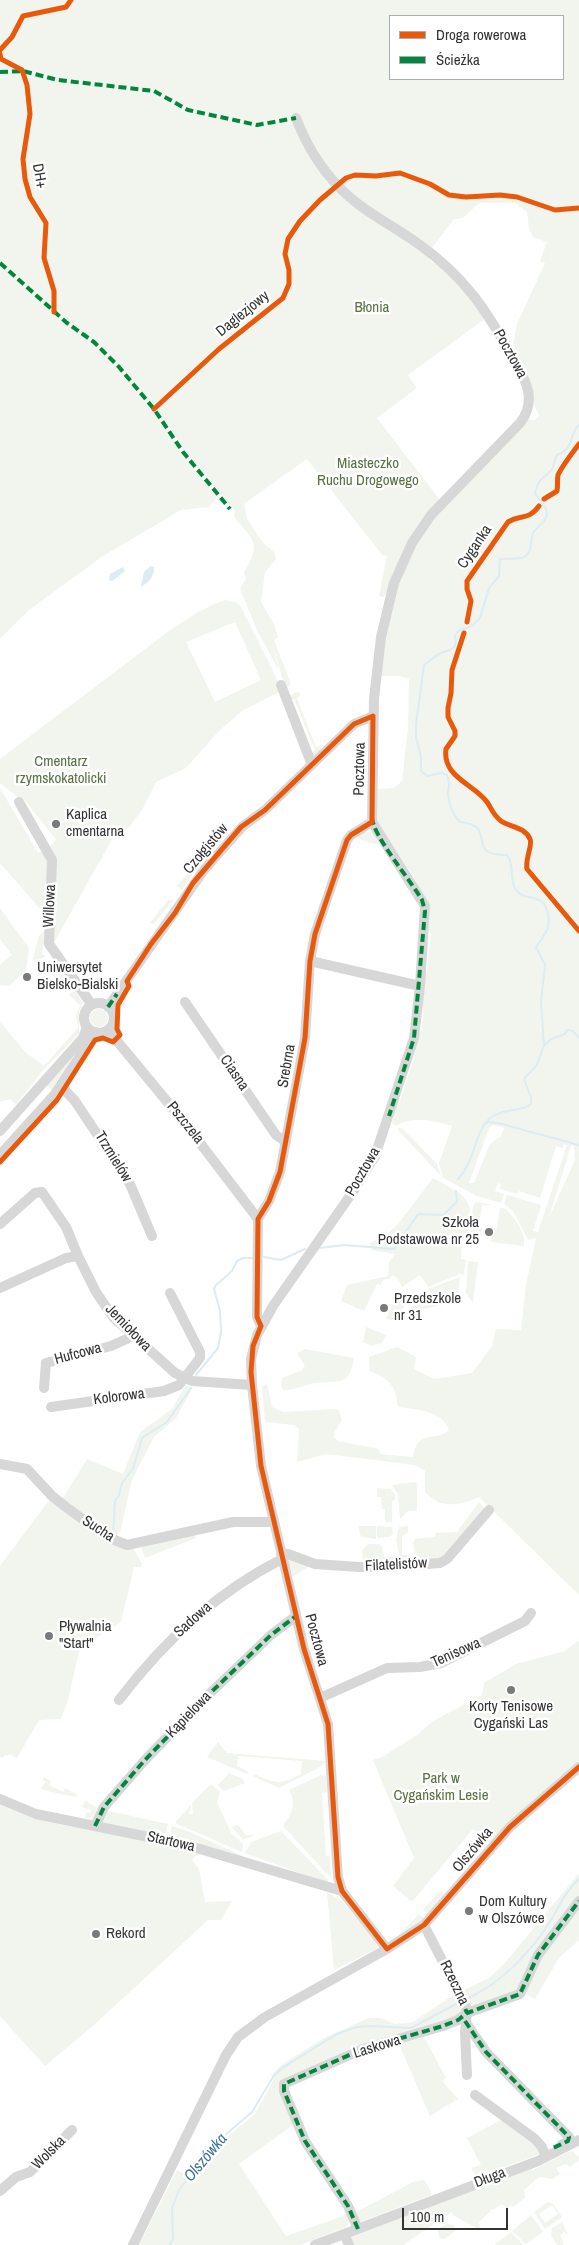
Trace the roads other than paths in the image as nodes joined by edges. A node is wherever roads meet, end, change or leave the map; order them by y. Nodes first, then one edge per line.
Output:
1 (296, 118) dead end
2 (281, 684) dead end
3 (373, 716) junction
4 (312, 765) junction
5 (19, 802) dead end
6 (372, 822) junction
7 (310, 961) junction
8 (420, 986) junction
9 (185, 1002) dead end
10 (92, 1005) junction
11 (108, 1007) junction
12 (87, 1027) junction
13 (108, 1030) junction
14 (96, 1032) junction
15 (61, 1086) junction
16 (0, 1131) edge
17 (286, 1142) junction
18 (0, 1155) edge
19 (258, 1219) junction
20 (0, 1224) edge
21 (152, 1236) dead end
22 (78, 1256) junction
23 (0, 1288) edge
24 (170, 1294) dead end
25 (261, 1326) junction
26 (133, 1336) junction
27 (183, 1379) junction
28 (252, 1385) junction
29 (44, 1388) dead end
30 (51, 1407) dead end
31 (0, 1464) edge
32 (489, 1510) dead end
33 (273, 1522) junction
34 (282, 1556) junction
35 (531, 1613) dead end
36 (296, 1616) junction
37 (320, 1698) junction
38 (119, 1700) dead end
39 (579, 1767) edge
40 (0, 1799) edge
41 (95, 1826) junction
42 (342, 1891) junction
43 (579, 1901) edge
44 (424, 1925) junction
45 (387, 1949) junction
46 (466, 2014) junction
47 (467, 2076) dead end
48 (475, 2094) dead end
49 (72, 2130) dead end
50 (579, 2140) edge
51 (550, 2153) junction
52 (0, 2191) edge
53 (358, 2229) junction
54 (344, 2234) junction
55 (132, 2245) edge
56 (315, 2245) edge
57 (350, 2245) edge

1 - 3 street, Pocztowa
2 - 4 street
3 - 4 street, Czołgistów
3 - 6 street, Pocztowa
4 - 11 street, Czołgistów
5 - 10 street, Willowa
6 - 7 street, Srebrna
6 - 8 street, Pocztowa
7 - 8 street
7 - 17 street, Srebrna
8 - 25 street, Pocztowa
9 - 17 street, Ciasna
10 - 11 street
10 - 12 street
11 - 13 street
12 - 14 street
12 - 16 street
13 - 14 street
13 - 19 street, Pszczela
14 - 15 street
15 - 18 street
15 - 21 street, Trzmielów
17 - 19 street, Srebrna
19 - 25 street, Srebrna
20 - 22 street, Jemiołowa
22 - 23 street
22 - 26 street, Jemiołowa
24 - 27 street
25 - 28 street, Pocztowa
26 - 27 street, Jemiołowa
26 - 29 street, Hufcowa
27 - 28 street
27 - 30 street, Kolorowa
28 - 33 street, Pocztowa
31 - 33 street, Sucha
32 - 34 street, Filatelistów
33 - 34 street, Pocztowa
34 - 36 street, Pocztowa
34 - 38 street, Sadowa
35 - 37 street, Tenisowa
36 - 37 street, Pocztowa
36 - 41 street, Kąpielowa
37 - 42 street, Pocztowa
39 - 44 street, Olszówka
40 - 41 street, Startowa
41 - 42 street, Startowa
42 - 45 street, Pocztowa
43 - 46 street, Laskowa
44 - 45 street, Olszówka
44 - 46 street, Rzeczna
45 - 55 street, Olszówka
46 - 47 street, Rzeczna
46 - 51 street
46 - 53 street, Laskowa
48 - 51 street
49 - 52 street, Wolska
50 - 51 street, Długa
51 - 53 street, Długa
53 - 54 street, Długa
54 - 56 street, Długa
54 - 57 street

